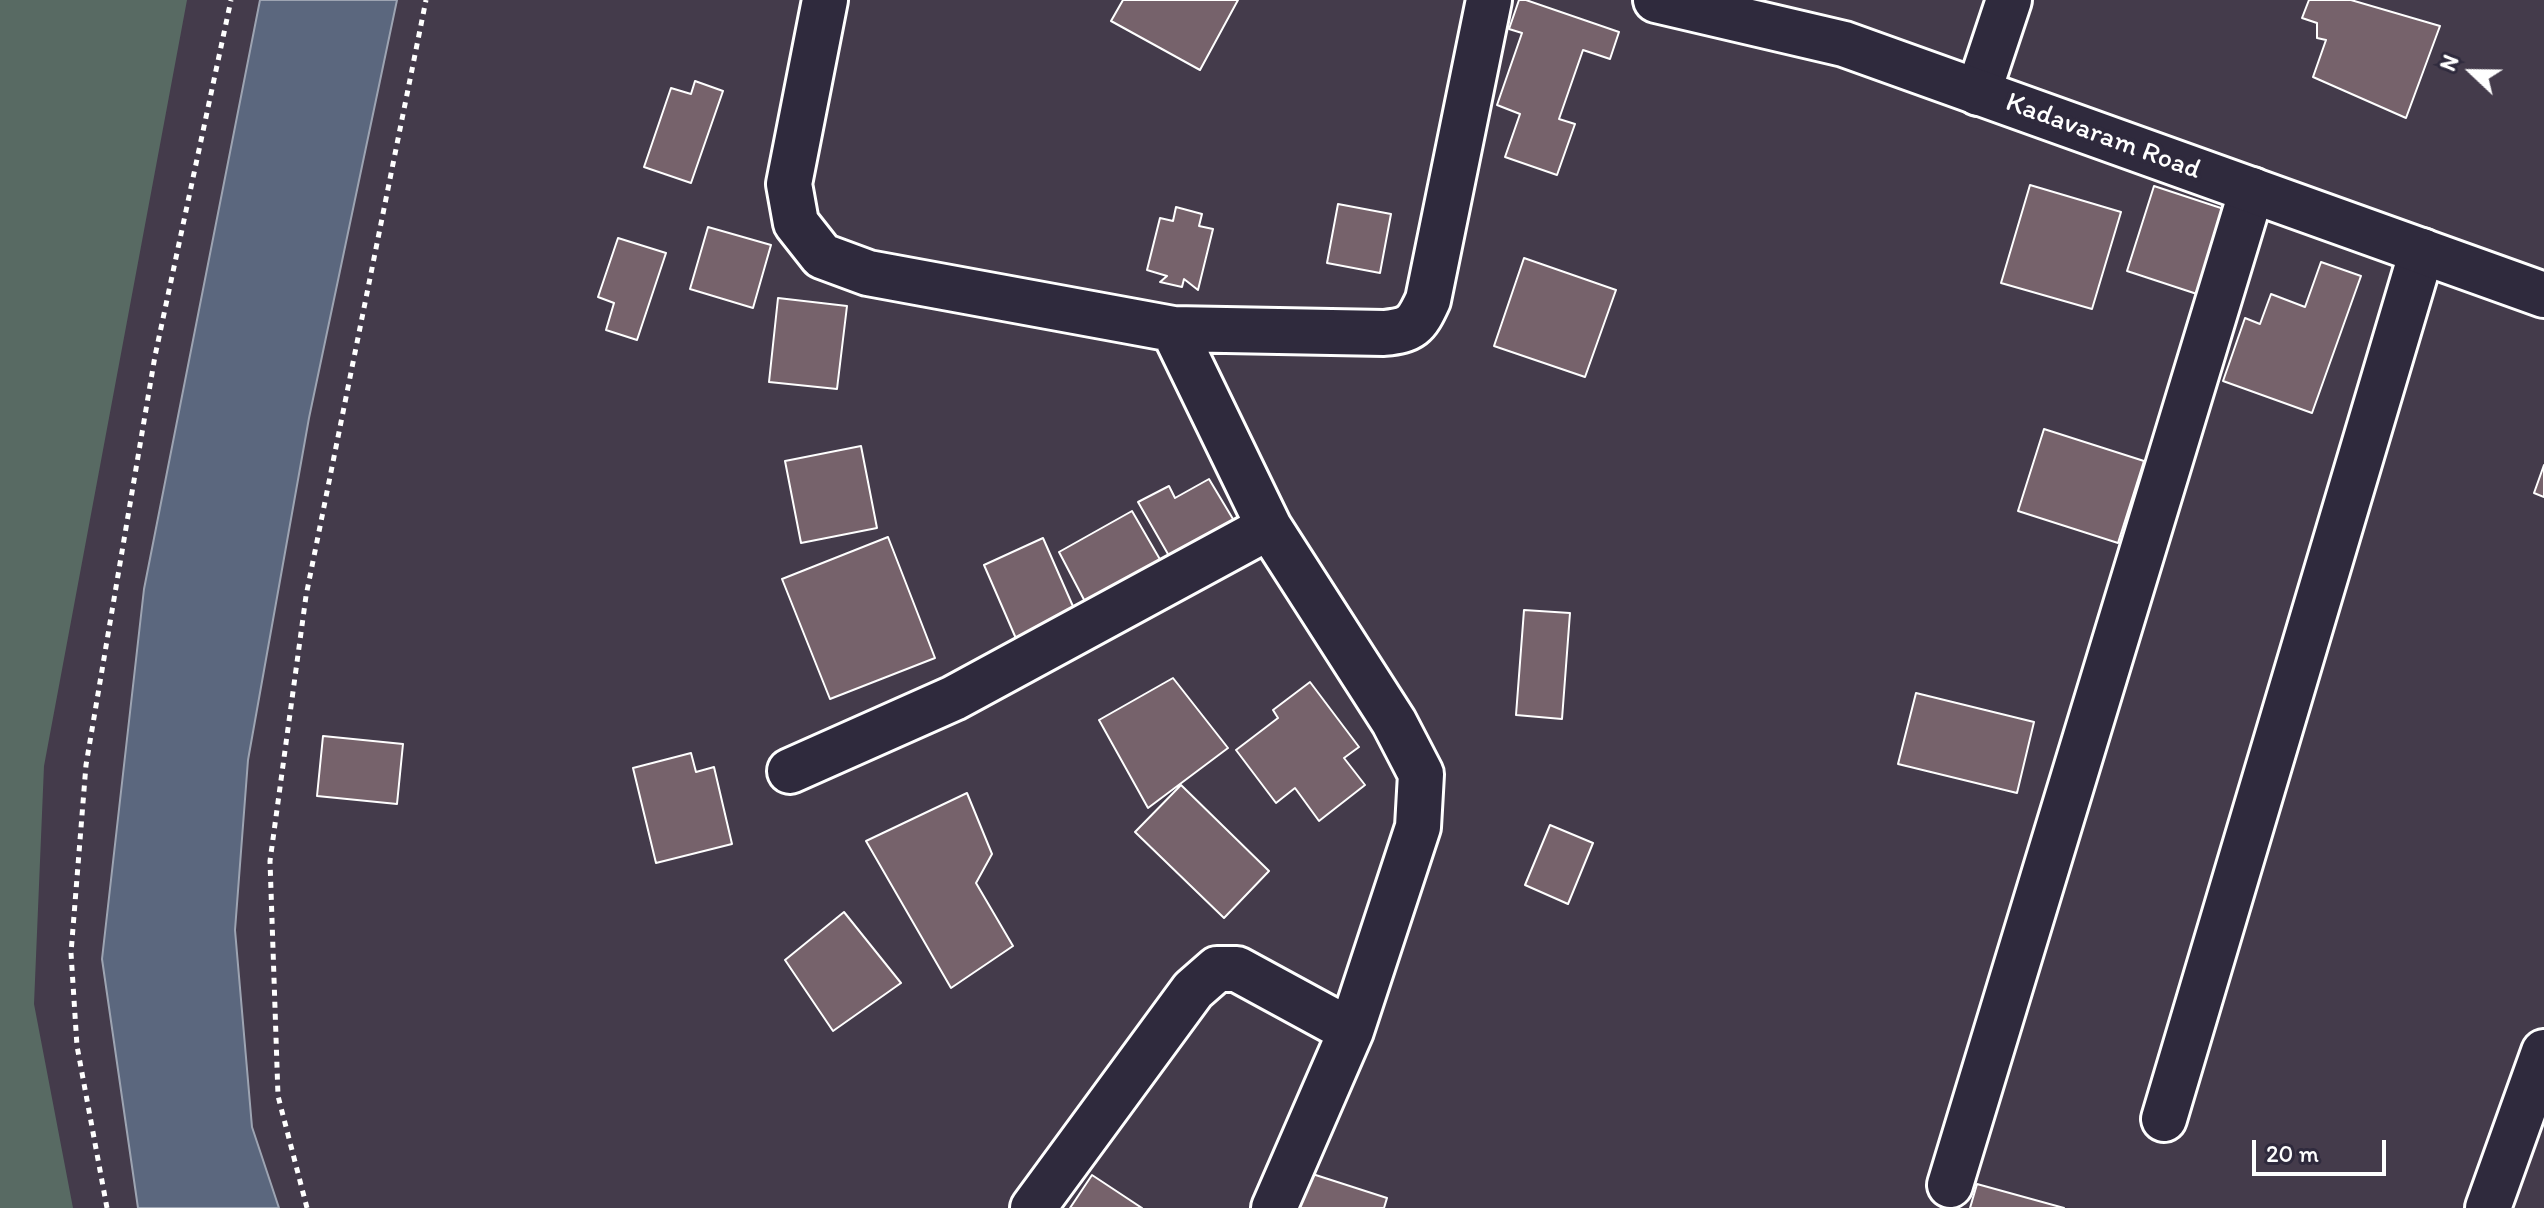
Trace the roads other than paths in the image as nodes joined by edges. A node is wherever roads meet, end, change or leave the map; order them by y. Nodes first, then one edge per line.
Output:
1 (825, 0) edge
2 (1489, 0) edge
3 (1656, 0) edge
4 (2009, 0) edge
5 (1978, 93) junction
6 (2252, 190) junction
7 (2422, 251) junction
8 (2544, 295) edge
9 (1173, 329) junction
10 (1269, 527) junction
11 (790, 771) dead end
12 (1351, 1031) junction
13 (2544, 1052) edge
14 (2164, 1119) dead end
15 (1950, 1185) dead end
16 (1033, 1208) edge
17 (1274, 1208) edge
18 (2488, 1208) edge

1 - 9 street
2 - 9 street
3 - 5 street, Kadavaram Road
4 - 5 street
5 - 6 street, Kadavaram Road
6 - 7 street, Kadavaram Road
6 - 15 street
7 - 8 street, Kadavaram Road
7 - 14 street
9 - 10 street
10 - 11 street
10 - 12 street
12 - 16 street
12 - 17 street
13 - 18 street

